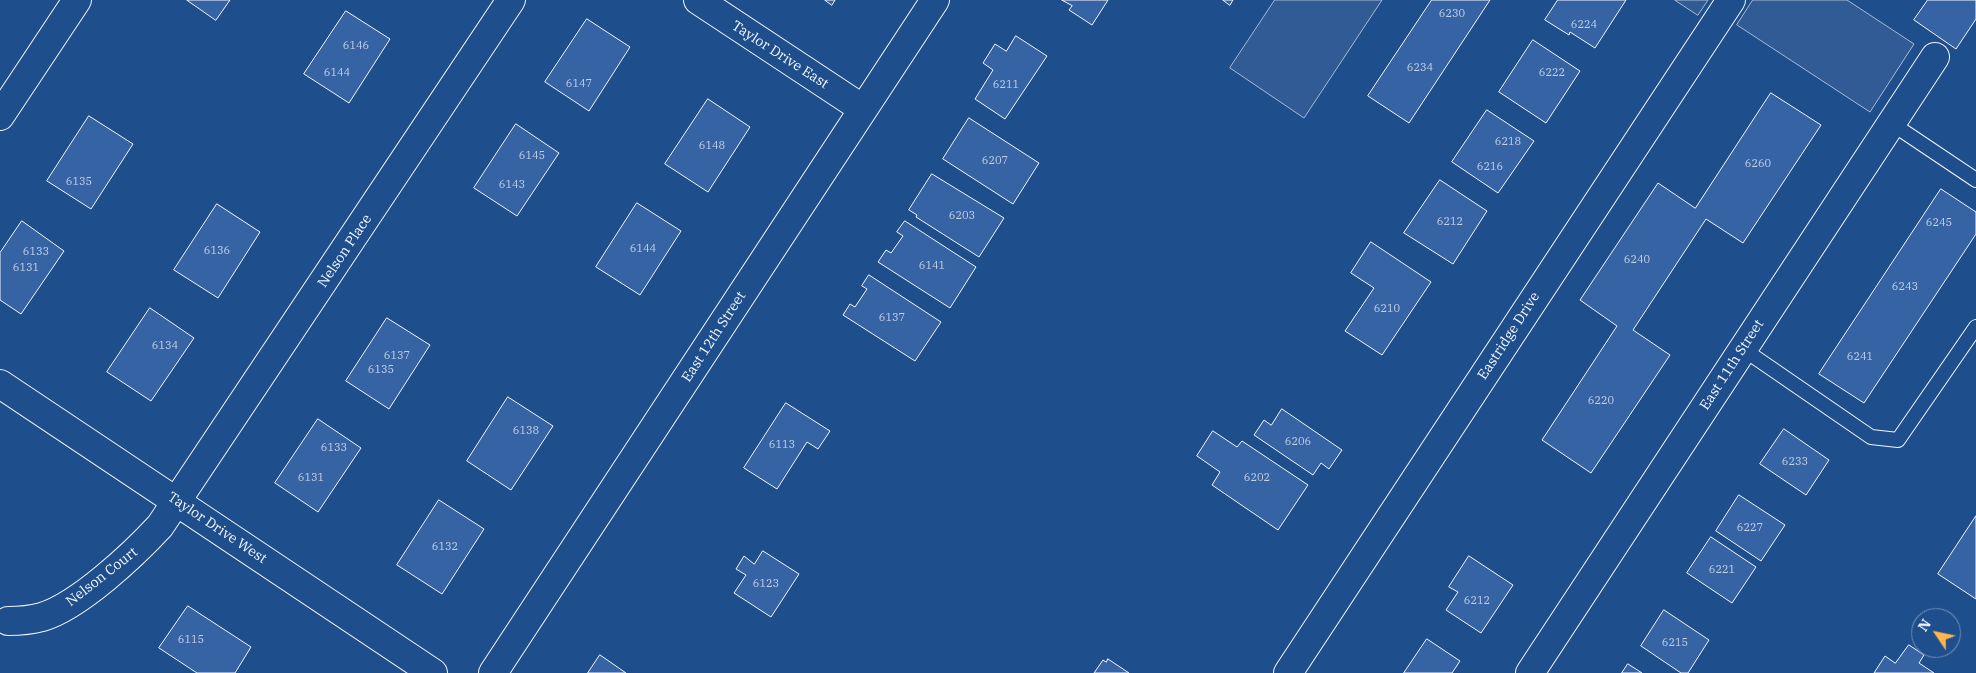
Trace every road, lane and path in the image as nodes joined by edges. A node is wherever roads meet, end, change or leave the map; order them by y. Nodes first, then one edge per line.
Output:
1 (78, 0) edge
2 (511, 0) edge
3 (698, 0) edge
4 (935, 0) edge
5 (1731, 0) edge
6 (1935, 57) dead end
7 (863, 109) junction
8 (0, 116) edge
9 (1891, 124) junction
10 (1976, 180) edge
11 (1976, 327) edge
12 (1743, 349) junction
13 (0, 384) edge
14 (178, 502) junction
15 (8, 621) dead end
16 (434, 673) edge
17 (493, 673) edge
18 (1288, 673) edge
19 (1530, 673) edge

1 - 8 street
2 - 14 street, Nelson Place
3 - 7 street, Taylor Drive East
4 - 7 street, East 12th Street
5 - 18 street, Eastridge Drive
6 - 9 street, East 11th Street
7 - 17 street, East 12th Street
9 - 10 lane
9 - 12 street, East 11th Street
11 - 12 lane
12 - 19 street, East 11th Street
13 - 14 street, Taylor Drive West
14 - 15 street, Nelson Court
14 - 16 street, Taylor Drive West

